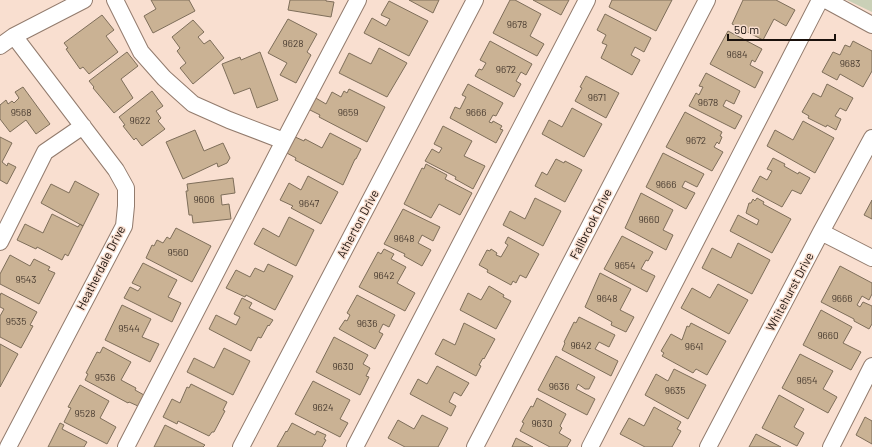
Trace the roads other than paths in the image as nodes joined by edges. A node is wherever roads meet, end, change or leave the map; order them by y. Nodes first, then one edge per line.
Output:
1 (84, 0) edge
2 (115, 0) edge
3 (358, 0) edge
4 (475, 0) edge
5 (587, 0) edge
6 (707, 0) edge
7 (820, 0) edge
8 (826, 0) edge
9 (872, 25) edge
10 (14, 36) junction
11 (0, 46) edge
12 (83, 126) junction
13 (872, 139) edge
14 (284, 141) junction
15 (821, 232) junction
16 (0, 242) edge
17 (872, 258) edge
18 (872, 366) edge
19 (8, 447) edge
20 (126, 447) edge
21 (241, 447) edge
22 (355, 447) edge
23 (475, 447) edge
24 (590, 447) edge
25 (708, 447) edge
26 (830, 447) edge

1 - 10 street
2 - 14 street
3 - 14 street
4 - 21 street, Atherton Drive
5 - 22 street
6 - 23 street, Fallbrook Drive
7 - 24 street
8 - 9 street
10 - 11 street
10 - 12 street, Heatherdale Drive
12 - 16 street
12 - 19 street, Heatherdale Drive
13 - 15 street, Whitehurst Drive
14 - 20 street
15 - 17 street
15 - 25 street, Whitehurst Drive
18 - 26 street

